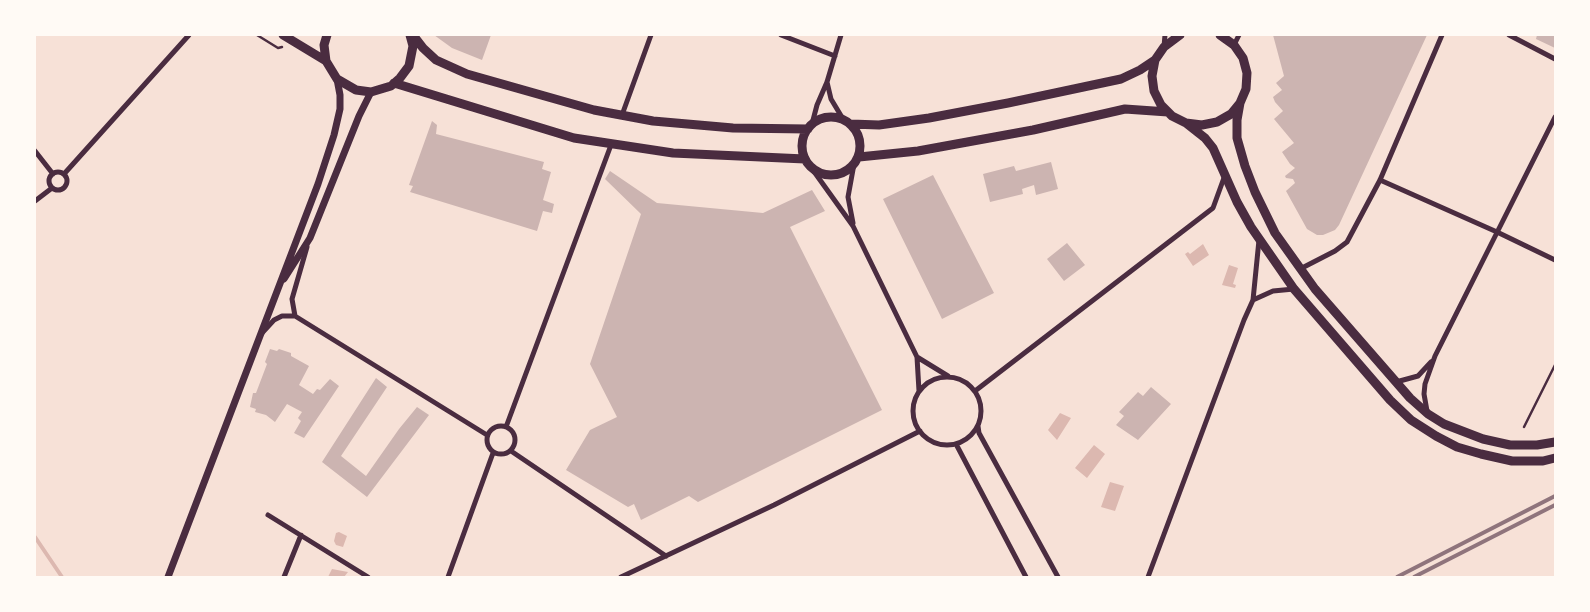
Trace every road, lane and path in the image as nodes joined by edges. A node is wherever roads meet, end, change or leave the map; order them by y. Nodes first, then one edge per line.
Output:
1 (189, 35) edge
2 (283, 35) edge
3 (327, 35) edge
4 (411, 35) edge
5 (651, 35) edge
6 (781, 35) edge
7 (841, 35) edge
8 (1165, 35) edge
9 (1180, 35) edge
10 (1220, 35) edge
11 (1239, 35) edge
12 (1442, 35) edge
13 (1509, 35) edge
14 (1234, 45) junction
15 (1164, 47) junction
16 (835, 56) junction
17 (1555, 59) edge
18 (1155, 60) junction
19 (326, 61) junction
20 (337, 79) junction
21 (827, 82) junction
22 (394, 84) junction
23 (371, 92) junction
24 (1240, 103) junction
25 (1168, 112) junction
26 (622, 115) junction
27 (1555, 116) edge
28 (847, 122) junction
29 (1186, 123) junction
30 (810, 127) junction
31 (611, 145) junction
32 (35, 151) edge
33 (856, 161) junction
34 (807, 162) junction
35 (53, 174) junction
36 (64, 174) junction
37 (1225, 175) junction
38 (1380, 180) junction
39 (52, 188) junction
40 (35, 201) edge
41 (853, 226) junction
42 (1496, 232) junction
43 (310, 238) junction
44 (1259, 240) junction
45 (1555, 260) edge
46 (1300, 269) junction
47 (1294, 289) junction
48 (274, 294) junction
49 (1253, 300) junction
50 (295, 316) junction
51 (259, 336) junction
52 (1435, 356) junction
53 (917, 357) junction
54 (1555, 365) edge
55 (949, 377) junction
56 (1395, 382) junction
57 (919, 391) junction
58 (975, 391) junction
59 (1428, 414) junction
60 (978, 426) junction
61 (506, 427) junction
62 (1524, 427) dead end
63 (920, 431) junction
64 (487, 435) junction
65 (1555, 442) edge
66 (956, 444) junction
67 (511, 451) junction
68 (493, 452) junction
69 (1555, 458) edge
70 (268, 515) dead end
71 (301, 535) junction
72 (666, 556) junction
73 (168, 577) edge
74 (284, 577) edge
75 (368, 577) edge
76 (448, 577) edge
77 (621, 577) edge
78 (1026, 577) edge
79 (1058, 577) edge
80 (1148, 577) edge

1 - 36 street
2 - 19 main road
3 - 19 main road
4 - 22 main road
4 - 26 main road
5 - 26 street
6 - 16 street
7 - 16 street
8 - 15 street
9 - 15 main road
10 - 14 main road
11 - 14 street
12 - 38 street
13 - 17 street
14 - 24 main road
15 - 18 main road
16 - 21 street
18 - 25 main road
18 - 28 main road
19 - 20 main road
20 - 23 main road
20 - 48 street
21 - 28 street
21 - 30 street
22 - 23 main road
22 - 31 main road
23 - 43 street
24 - 29 main road
24 - 46 main road
25 - 29 main road
25 - 33 main road
26 - 30 main road
27 - 42 street
28 - 30 main road
28 - 33 main road
29 - 37 main road
30 - 34 main road
31 - 34 main road
31 - 61 street
32 - 35 street
33 - 34 main road
33 - 41 street
34 - 41 street
35 - 36 street
35 - 39 street
36 - 39 street
37 - 44 main road
37 - 58 street
38 - 42 street
38 - 46 street
39 - 40 street
41 - 53 street
42 - 45 street
42 - 52 street
43 - 48 street
43 - 50 street
44 - 47 main road
44 - 49 street
46 - 56 main road
47 - 49 street
47 - 69 main road
48 - 51 street
49 - 80 street
50 - 51 street
50 - 64 street
51 - 73 street
52 - 56 street
52 - 59 street
53 - 55 street
53 - 57 street
54 - 62 lane
55 - 57 street
55 - 58 street
56 - 59 main road
57 - 63 street
58 - 60 street
59 - 65 main road
60 - 66 street
60 - 79 street
61 - 64 street
61 - 67 street
63 - 66 street
63 - 72 street
64 - 68 street
66 - 78 street
67 - 68 street
67 - 72 street
68 - 76 street
70 - 71 street
71 - 74 street
71 - 75 street
72 - 77 street

